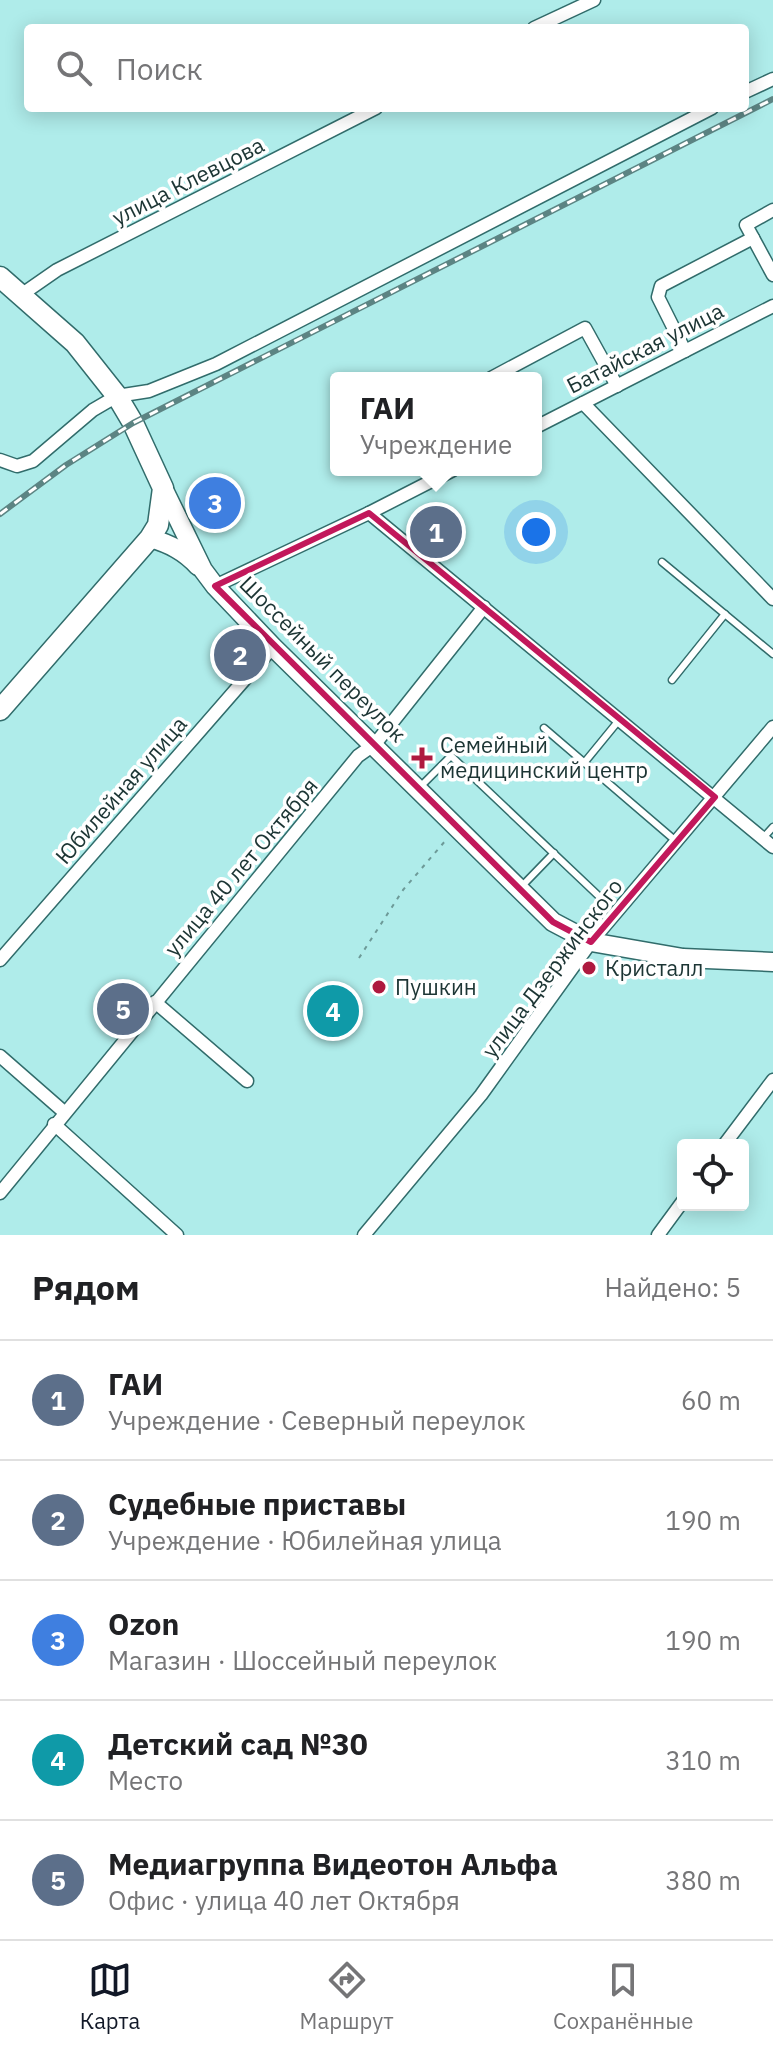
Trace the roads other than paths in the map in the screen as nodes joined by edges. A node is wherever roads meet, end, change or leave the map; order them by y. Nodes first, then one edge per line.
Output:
1 (594, 0) edge
2 (543, 24) edge
3 (773, 79) edge
4 (749, 90) edge
5 (368, 112) edge
6 (704, 112) edge
7 (773, 210) edge
8 (753, 238) junction
9 (773, 275) edge
10 (0, 277) edge
11 (21, 295) junction
12 (773, 306) edge
13 (685, 351) junction
14 (502, 372) edge
15 (617, 386) junction
16 (117, 396) junction
17 (583, 403) junction
18 (542, 424) edge
19 (0, 460) edge
20 (427, 476) edge
21 (163, 488) junction
22 (369, 513) junction
23 (150, 538) junction
24 (662, 562) dead end
25 (203, 570) junction
26 (215, 586) junction
27 (773, 599) edge
28 (484, 607) junction
29 (725, 614) junction
30 (273, 647) junction
31 (773, 654) edge
32 (672, 680) dead end
33 (0, 710) edge
34 (620, 719) junction
35 (773, 727) edge
36 (544, 728) dead end
37 (375, 744) junction
38 (584, 763) junction
39 (419, 788) junction
40 (715, 797) junction
41 (773, 827) edge
42 (677, 842) junction
43 (768, 842) edge
44 (554, 853) junction
45 (519, 888) junction
46 (604, 901) dead end
47 (591, 942) junction
48 (0, 960) edge
49 (773, 962) edge
50 (155, 1002) junction
51 (0, 1056) edge
52 (773, 1080) edge
53 (247, 1081) dead end
54 (64, 1112) junction
55 (54, 1124) junction
56 (729, 1139) edge
57 (0, 1193) edge
58 (677, 1209) edge
59 (177, 1235) edge
60 (364, 1235) edge
61 (658, 1235) edge

1 - 2 street
3 - 4 street
5 - 11 street, улица Клевцова
6 - 16 street
7 - 8 street
8 - 9 street
8 - 13 street
10 - 11 main road
11 - 16 main road
12 - 13 street, Батайская улица
13 - 15 street, Батайская улица
14 - 15 street
15 - 17 street, Батайская улица
16 - 19 street
16 - 21 main road
17 - 18 street, Батайская улица
17 - 27 street
20 - 22 street
21 - 23 main road
21 - 25 main road, Шоссейный переулок
22 - 26 street
22 - 28 street
23 - 25 main road
23 - 33 main road
24 - 29 lane
25 - 26 main road, Шоссейный переулок
26 - 30 main road, Шоссейный переулок
28 - 34 street
28 - 37 street, улица 40 лет Октября
29 - 31 lane
29 - 32 lane
30 - 37 main road, Шоссейный переулок
30 - 48 street, Юбилейная улица
34 - 38 lane
34 - 40 street
35 - 40 street, улица Дзержинского
36 - 38 lane
37 - 39 main road, Шоссейный переулок
37 - 50 street, улица 40 лет Октября
38 - 42 lane
39 - 44 lane
39 - 45 main road, Шоссейный переулок
40 - 42 street, улица Дзержинского
40 - 43 street
41 - 43 lane
42 - 47 street, улица Дзержинского
44 - 45 lane
44 - 46 lane
45 - 47 main road, Шоссейный переулок
47 - 49 main road, Шоссейный переулок
47 - 60 street, улица Дзержинского
50 - 53 street
50 - 54 street, улица 40 лет Октября
51 - 54 street
52 - 56 street
54 - 55 street, улица 40 лет Октября
55 - 57 street, улица 40 лет Октября
55 - 59 street
58 - 61 street

